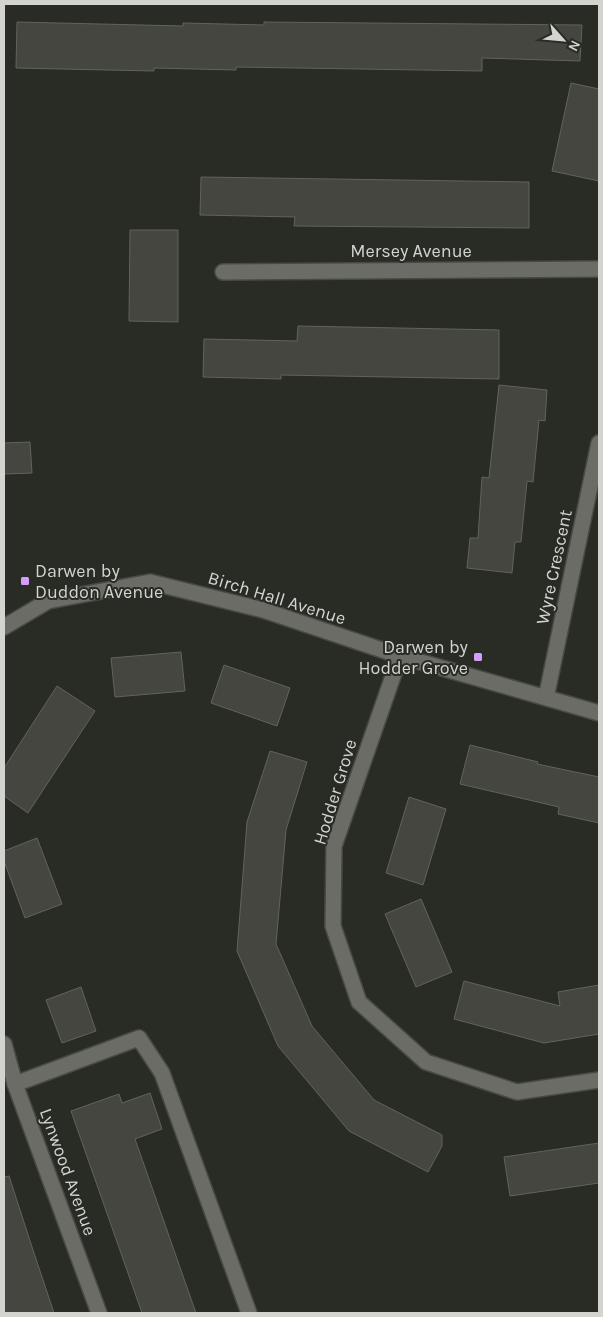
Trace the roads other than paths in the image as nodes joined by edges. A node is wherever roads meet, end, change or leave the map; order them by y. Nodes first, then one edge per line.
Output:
1 (599, 269) edge
2 (223, 272) dead end
3 (599, 443) edge
4 (4, 627) edge
5 (400, 656) junction
6 (546, 698) junction
7 (599, 713) edge
8 (4, 1044) edge
9 (599, 1080) edge
10 (15, 1084) junction
11 (99, 1313) edge
12 (249, 1313) edge

1 - 2 street, Mersey Avenue
3 - 6 street, Wyre Crescent
4 - 5 street, Birch Hall Avenue
5 - 6 street, Birch Hall Avenue
5 - 9 street, Hodder Grove
6 - 7 street, Birch Hall Avenue
8 - 10 street, Lynwood Avenue
10 - 11 street, Lynwood Avenue
10 - 12 street

